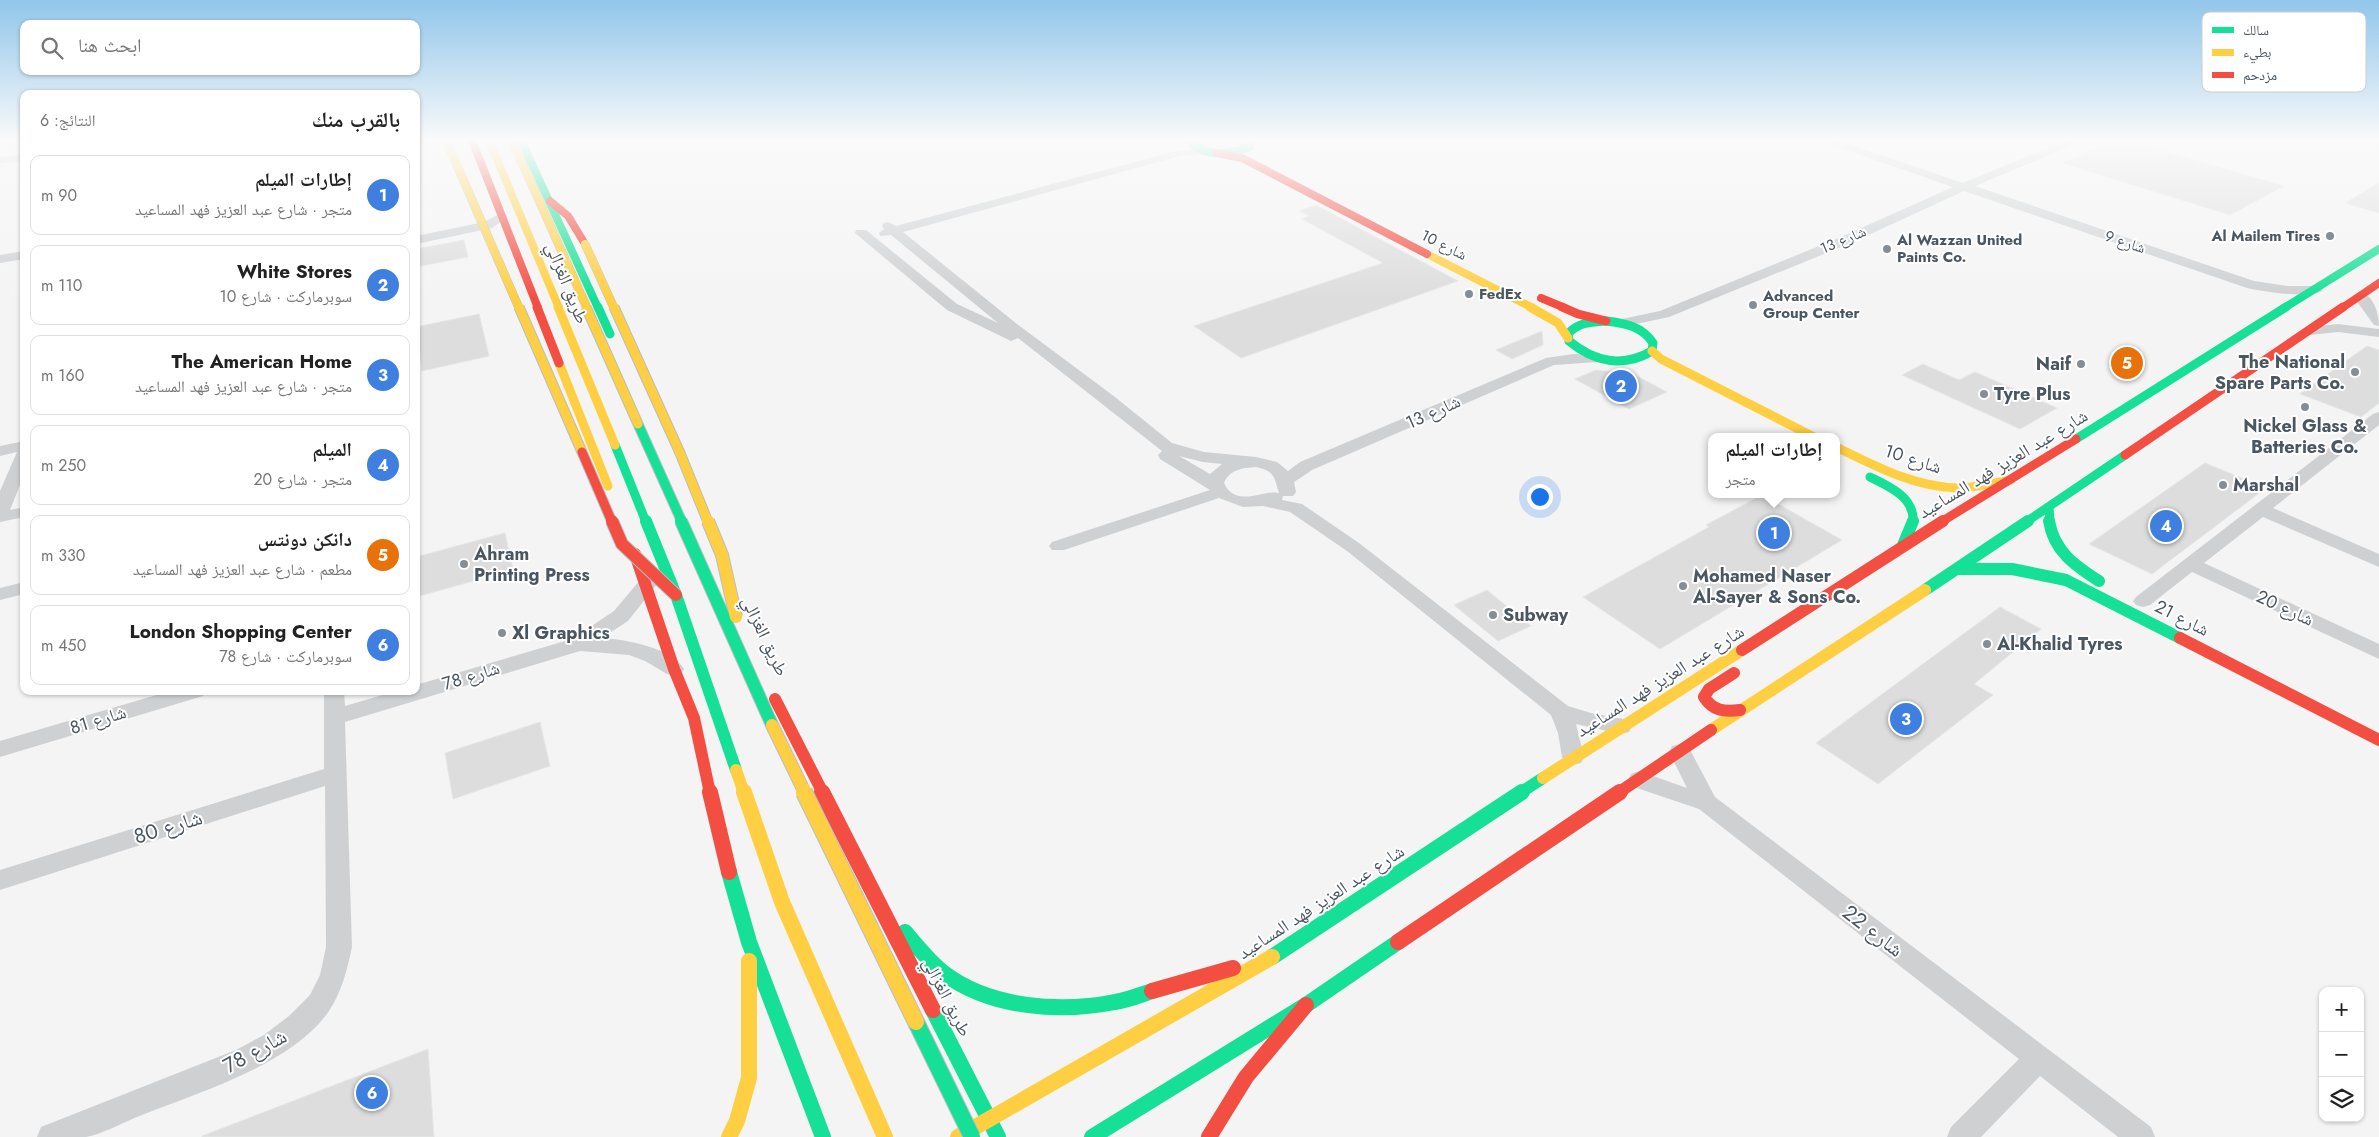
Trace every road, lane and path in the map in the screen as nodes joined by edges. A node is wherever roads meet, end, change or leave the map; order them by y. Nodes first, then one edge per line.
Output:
1 (469, 193) edge
2 (493, 193) edge
3 (511, 193) edge
4 (535, 193) edge
5 (546, 193) edge
6 (1016, 193) edge
7 (1026, 193) edge
8 (1310, 193) edge
9 (1334, 193) edge
10 (1950, 193) edge
11 (1981, 193) edge
12 (1342, 197) dead end
13 (550, 202) junction
14 (502, 217) junction
15 (891, 228) junction
16 (420, 239) edge
17 (2379, 249) edge
18 (20, 256) edge
19 (0, 259) edge
20 (2379, 284) edge
21 (2252, 285) junction
22 (2316, 290) junction
23 (1529, 291) dead end
24 (2360, 296) junction
25 (981, 300) junction
26 (952, 307) junction
27 (2284, 311) junction
28 (1664, 314) junction
29 (1606, 321) junction
30 (2379, 322) edge
31 (1622, 323) junction
32 (2310, 331) junction
33 (2379, 332) edge
34 (1648, 335) junction
35 (1568, 339) junction
36 (1652, 351) junction
37 (1598, 358) junction
38 (1631, 360) junction
39 (1551, 361) junction
40 (1650, 369) dead end
41 (1695, 389) dead end
42 (2376, 422) edge
43 (1784, 433) edge
44 (1806, 433) edge
45 (20, 447) edge
46 (1840, 449) edge
47 (0, 451) edge
48 (1840, 461) edge
49 (1255, 462) junction
50 (1315, 462) junction
51 (20, 464) edge
52 (2011, 480) junction
53 (1286, 483) junction
54 (1218, 488) junction
55 (1264, 501) junction
56 (2049, 507) junction
57 (1296, 508) junction
58 (2260, 509) junction
59 (0, 512) edge
60 (20, 513) edge
61 (0, 518) edge
62 (1903, 545) junction
63 (1058, 546) dead end
64 (2379, 561) edge
65 (2190, 564) junction
66 (1957, 569) junction
67 (647, 584) junction
68 (2109, 586) dead end
69 (20, 589) edge
70 (1833, 592) junction
71 (0, 594) edge
72 (676, 595) junction
73 (2143, 601) dead end
74 (1826, 608) dead end
75 (748, 642) dead end
76 (579, 644) junction
77 (2379, 652) edge
78 (745, 667) junction
79 (1742, 668) dead end
80 (674, 669) junction
81 (769, 685) dead end
82 (420, 692) edge
83 (183, 695) edge
84 (334, 695) edge
85 (409, 695) edge
86 (1740, 710) junction
87 (1560, 711) junction
88 (335, 717) junction
89 (1621, 726) junction
90 (2379, 740) edge
91 (0, 750) edge
92 (1680, 752) junction
93 (1573, 757) junction
94 (335, 774) junction
95 (1639, 780) junction
96 (1707, 804) junction
97 (0, 880) edge
98 (880, 904) junction
99 (749, 942) junction
100 (1273, 956) junction
101 (1306, 1005) junction
102 (2038, 1059) junction
103 (989, 1120) junction
104 (51, 1137) edge
105 (729, 1137) edge
106 (822, 1137) edge
107 (885, 1137) edge
108 (958, 1137) edge
109 (972, 1137) edge
110 (998, 1137) edge
111 (1092, 1137) edge
112 (1209, 1137) edge
113 (1961, 1137) edge
114 (2141, 1137) edge

1 - 72 main road, bridge
2 - 14 main road, طريق الغزالي
3 - 72 main road, طريق الغزالي
4 - 78 main road, طريق الغزالي, bridge
5 - 13 main road, طريق الغزالي
6 - 15 street
7 - 15 street
8 - 35 main road, شارع 10
9 - 12 main road
10 - 28 street, شارع 13
11 - 21 street, شارع 9
13 - 75 main road, طريق الغزالي
13 - 78 main road, bridge
14 - 16 street
14 - 67 main road, طريق الغزالي
15 - 25 street
15 - 26 street
17 - 22 main road, شارع عبد العزيز فهد المساعيد
18 - 19 street
20 - 24 main road
21 - 22 street, شارع 9
21 - 27 street, شارع 9
22 - 27 main road, شارع عبد العزيز فهد المساعيد
23 - 29 main road
24 - 30 street
24 - 32 main road
25 - 26 street
25 - 49 street
26 - 54 street
27 - 52 main road, شارع عبد العزيز فهد المساعيد
28 - 31 street, شارع 13
28 - 34 street
29 - 31 main road
29 - 35 main road
31 - 34 main road
32 - 33 street
32 - 56 main road
34 - 36 main road
35 - 37 main road, شارع 10
35 - 39 street, شارع 13
36 - 38 main road
36 - 44 main road
37 - 38 main road
37 - 39 street, شارع 13
38 - 40 main road
39 - 50 street, شارع 13
41 - 43 main road
42 - 58 street
45 - 47 street
46 - 52 main road, شارع 10
48 - 62 main road, شارع 10
49 - 50 street, شارع 13
49 - 53 street
49 - 54 street
50 - 53 street, شارع 13
51 - 59 street
52 - 62 main road, شارع عبد العزيز فهد المساعيد
53 - 55 street, شارع 13
53 - 57 street
54 - 55 street
54 - 63 street
55 - 57 street
56 - 66 main road
56 - 68 main road
57 - 87 street
58 - 64 street
58 - 65 street
60 - 61 street
62 - 70 main road, شارع عبد العزيز فهد المساعيد
65 - 73 street
65 - 77 street, شارع 20
66 - 86 main road
66 - 90 main road, شارع 21
67 - 76 street, شارع 78
67 - 80 main road, طريق الغزالي
69 - 71 street
70 - 74 main road
70 - 89 main road, شارع عبد العزيز فهد المساعيد
72 - 107 main road, طريق الغزالي
76 - 80 street, شارع 78
76 - 82 street, شارع 78
78 - 109 main road, طريق الغزالي, bridge
79 - 86 main road
80 - 99 main road, طريق الغزالي
81 - 98 main road, طريق الغزالي
83 - 91 street, شارع 81
84 - 88 street, شارع 78
85 - 88 street, شارع 78
86 - 92 main road
87 - 89 street
87 - 93 street
88 - 94 street, شارع 78
89 - 93 main road, شارع عبد العزيز فهد المساعيد
92 - 95 main road
92 - 96 street, شارع 22
93 - 100 main road, شارع عبد العزيز فهد المساعيد
94 - 97 street, شارع 80
94 - 104 street, شارع 78
95 - 96 street, شارع 22
95 - 101 main road
96 - 102 street, شارع 22
98 - 100 main road
98 - 103 main road, طريق الغزالي
99 - 105 main road
99 - 106 main road, طريق الغزالي
100 - 103 main road, شارع عبد العزيز فهد المساعيد
101 - 111 main road
101 - 112 main road
102 - 113 street
102 - 114 street, شارع 22
103 - 108 main road, شارع عبد العزيز فهد المساعيد
103 - 110 main road, طريق الغزالي

